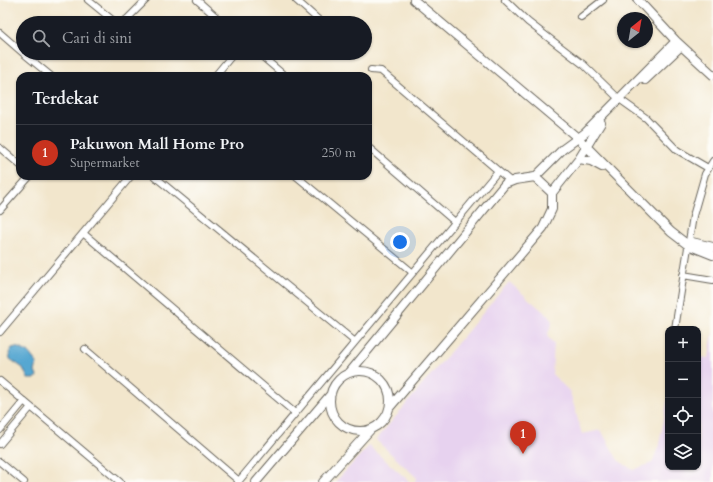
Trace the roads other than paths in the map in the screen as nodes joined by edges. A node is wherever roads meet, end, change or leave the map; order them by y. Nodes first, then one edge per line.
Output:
1 (88, 0) edge
2 (146, 0) edge
3 (197, 0) edge
4 (296, 0) edge
5 (414, 0) edge
6 (505, 0) edge
7 (603, 0) edge
8 (638, 0) edge
9 (107, 16) edge
10 (130, 16) edge
11 (215, 16) edge
12 (314, 16) edge
13 (581, 17) dead end
14 (0, 33) edge
15 (678, 43) junction
16 (16, 47) edge
17 (32, 60) edge
18 (228, 60) edge
19 (266, 60) edge
20 (371, 70) dead end
21 (46, 72) edge
22 (218, 72) edge
23 (280, 72) edge
24 (713, 75) edge
25 (620, 100) junction
26 (579, 139) junction
27 (586, 147) junction
28 (0, 148) edge
29 (372, 150) edge
30 (579, 159) junction
31 (713, 161) edge
32 (16, 162) edge
33 (708, 168) junction
34 (608, 170) junction
35 (498, 171) junction
36 (534, 177) junction
37 (26, 180) edge
38 (128, 180) edge
39 (159, 180) edge
40 (301, 180) edge
41 (505, 184) junction
42 (552, 193) junction
43 (0, 210) edge
44 (455, 222) junction
45 (83, 233) junction
46 (687, 243) junction
47 (713, 247) edge
48 (713, 255) edge
49 (412, 272) junction
50 (683, 275) junction
51 (713, 280) edge
52 (675, 326) edge
53 (0, 332) edge
54 (354, 342) junction
55 (85, 348) dead end
56 (350, 372) junction
57 (0, 381) edge
58 (331, 394) junction
59 (24, 401) junction
60 (390, 407) junction
61 (31, 408) junction
62 (295, 413) junction
63 (371, 429) junction
64 (0, 430) edge
65 (0, 444) edge
66 (0, 462) edge
67 (238, 481) edge
68 (24, 482) edge
69 (120, 482) edge
70 (256, 482) edge
71 (323, 482) edge

1 - 9 street
2 - 10 street
3 - 11 street
4 - 12 street
5 - 26 street
6 - 25 street
7 - 13 street
8 - 15 street
14 - 16 street
15 - 24 street
15 - 25 street
17 - 21 street
18 - 22 street
19 - 23 street
20 - 35 street
25 - 26 street
25 - 27 street
25 - 33 street
26 - 27 street
26 - 36 street
27 - 30 street
27 - 34 street
28 - 32 street
29 - 44 street
30 - 34 street
30 - 42 street
31 - 33 street
33 - 46 street
34 - 46 street
35 - 41 street
35 - 44 street
36 - 41 street
36 - 42 street
37 - 43 street
38 - 45 street
39 - 54 street
40 - 49 street
41 - 56 street
42 - 60 street
44 - 49 street
45 - 53 street
45 - 62 street
46 - 47 street
46 - 48 street
46 - 50 street
49 - 54 street
50 - 51 street
50 - 52 street
54 - 62 street
55 - 67 street
56 - 58 street
56 - 60 street
57 - 59 street
58 - 63 street
58 - 70 street
59 - 61 street
59 - 64 street
60 - 63 street
61 - 65 street
61 - 69 street
62 - 67 street
63 - 71 street
66 - 68 street

